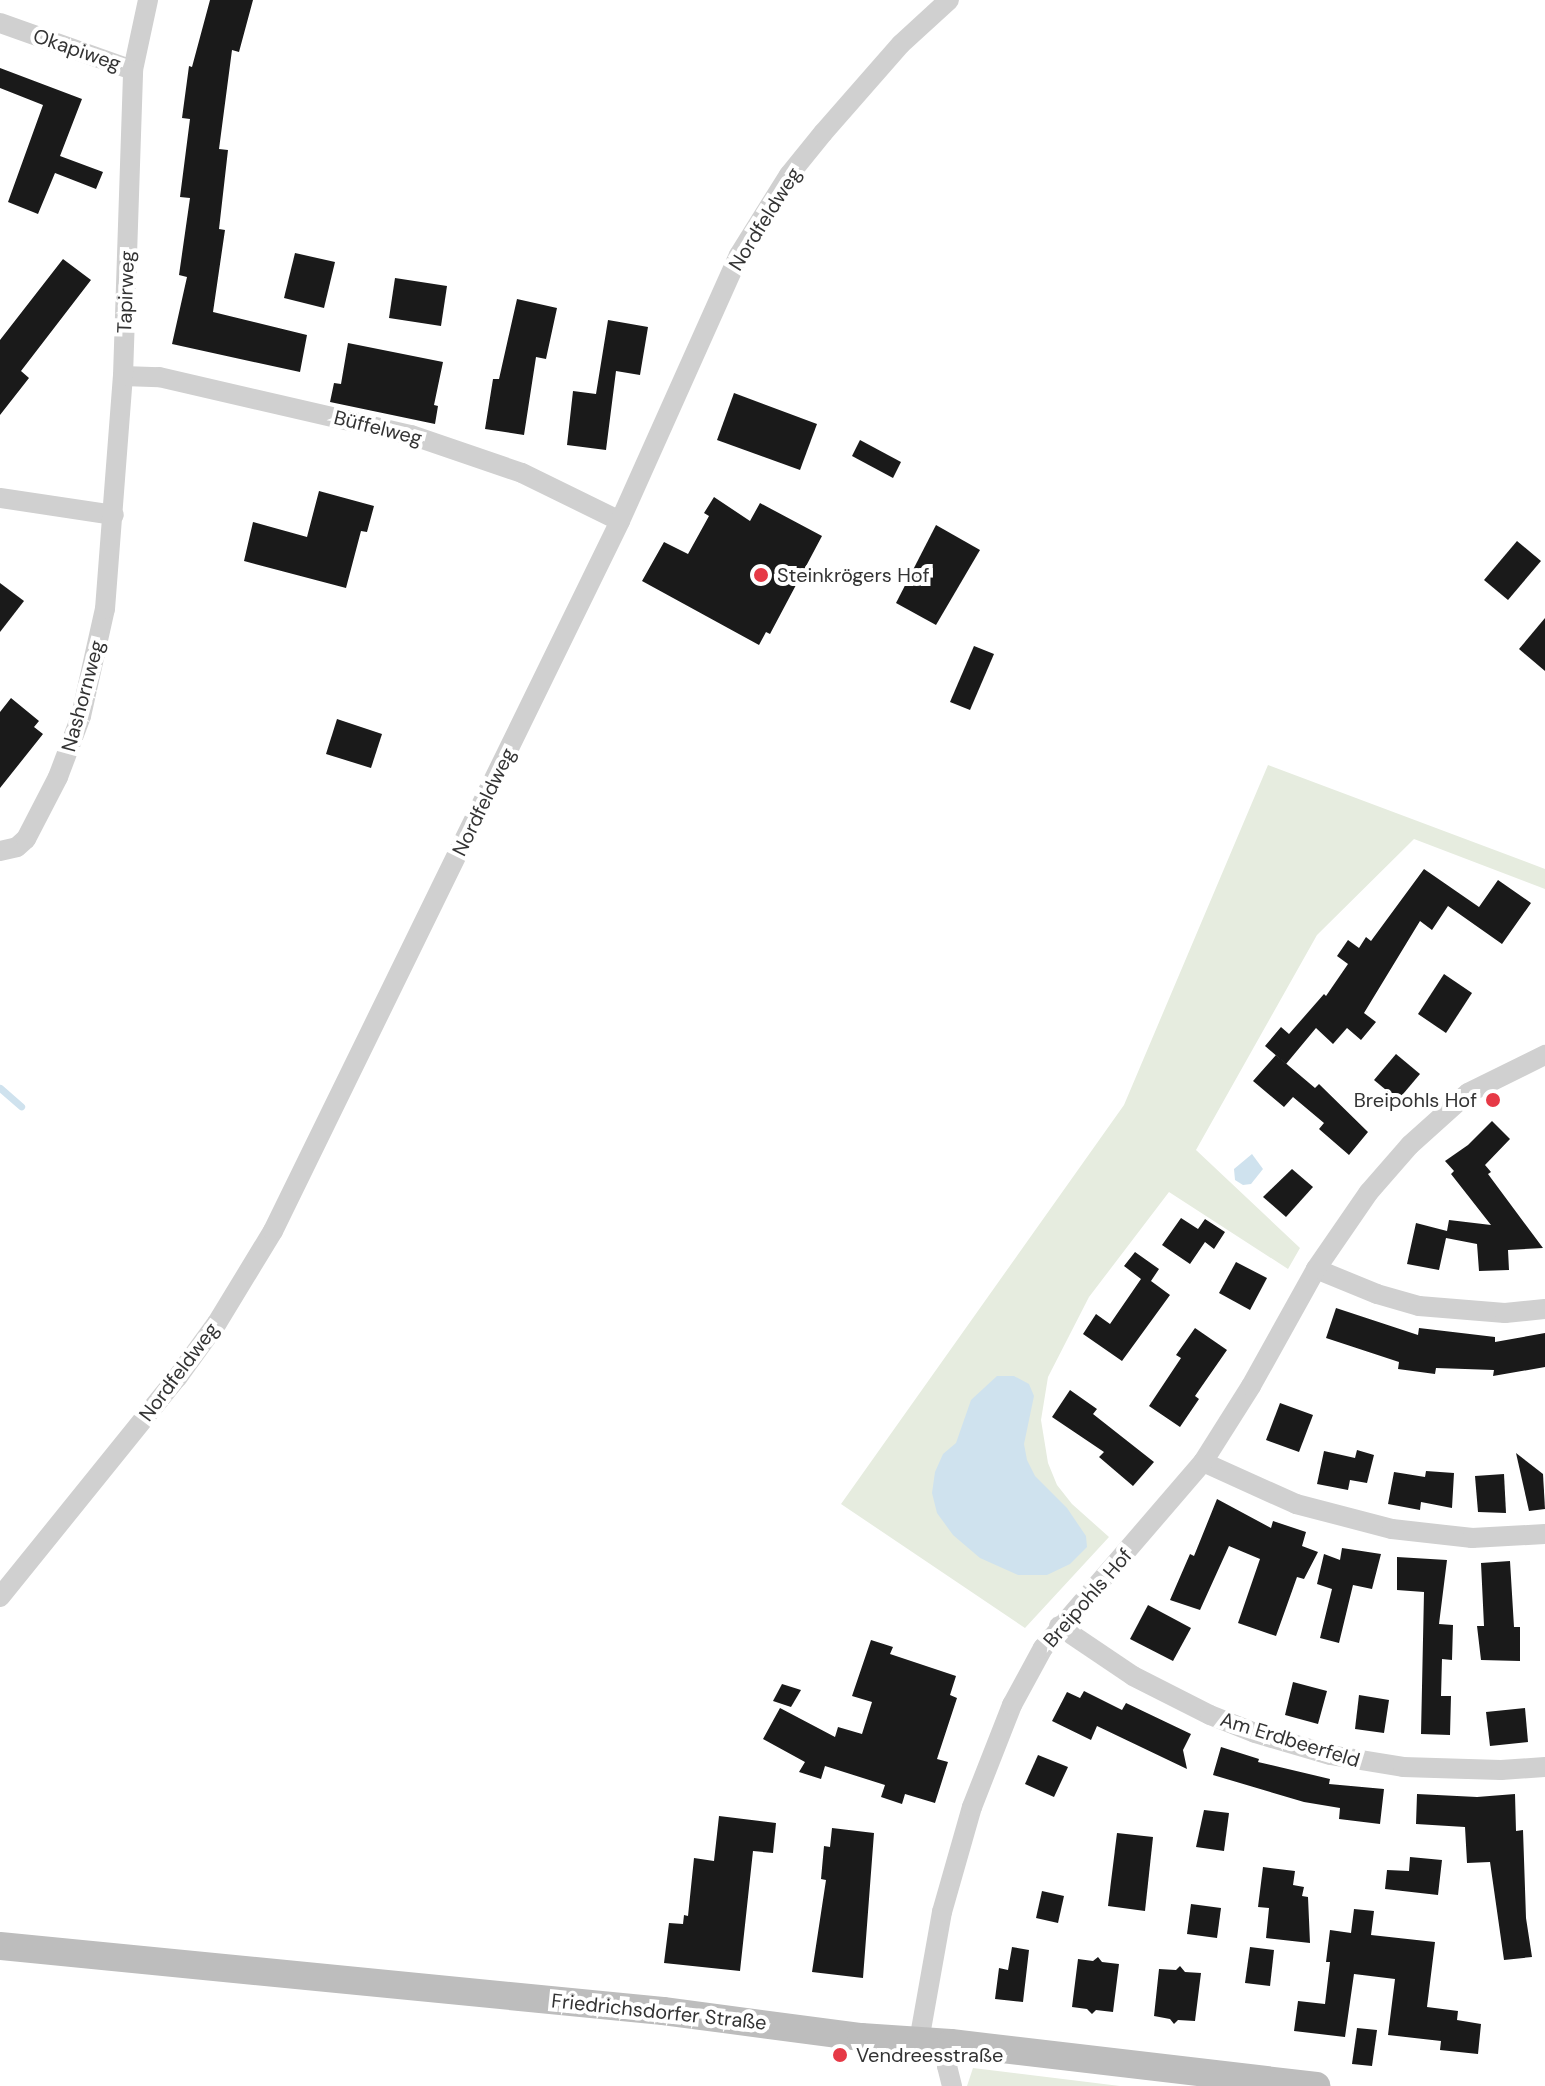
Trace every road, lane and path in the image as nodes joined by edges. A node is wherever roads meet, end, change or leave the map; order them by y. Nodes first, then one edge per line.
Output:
1 (148, 0) edge
2 (949, 0) edge
3 (0, 23) edge
4 (133, 70) junction
5 (123, 376) junction
6 (0, 498) edge
7 (114, 515) junction
8 (620, 521) junction
9 (0, 851) edge
10 (1545, 1055) edge
11 (1316, 1269) junction
12 (1545, 1309) edge
13 (1203, 1462) junction
14 (1545, 1534) edge
15 (0, 1597) edge
16 (1059, 1626) junction
17 (1545, 1767) edge
18 (0, 1946) edge
19 (919, 2041) junction
20 (951, 2043) junction
21 (952, 2086) edge
22 (1316, 2086) edge

1 - 4 street, Okapiweg
2 - 8 street, Nordfeldweg
3 - 4 street, Okapiweg
4 - 5 street, Tapirweg
5 - 7 street, Tapirweg
5 - 8 street, Büffelweg
6 - 7 street
7 - 9 street, Nashornweg
8 - 15 street, Nordfeldweg
10 - 11 street, Breipohls Hof
11 - 12 street
11 - 13 street, Breipohls Hof
13 - 14 street
13 - 16 street, Breipohls Hof
16 - 17 street, Am Erdbeerfeld
16 - 19 street, Breipohls Hof
18 - 19 main road, Friedrichsdorfer Straße
19 - 20 main road, Friedrichsdorfer Straße
20 - 21 street
20 - 22 main road, Friedrichsdorfer Straße

